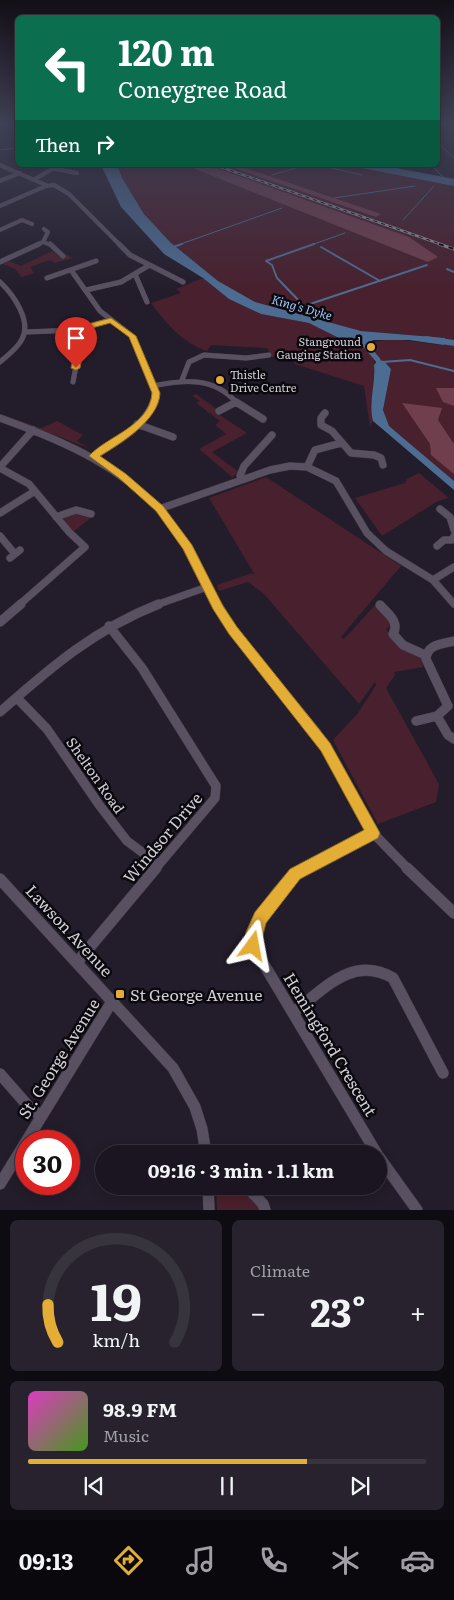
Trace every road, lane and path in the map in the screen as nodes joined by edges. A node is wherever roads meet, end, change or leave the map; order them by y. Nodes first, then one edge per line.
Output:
1 (35, 179) edge
2 (48, 186) junction
3 (0, 206) edge
4 (32, 224) dead end
5 (2, 228) edge
6 (44, 228) dead end
7 (43, 242) junction
8 (62, 256) dead end
9 (96, 261) dead end
10 (0, 262) edge
11 (148, 266) junction
12 (71, 270) junction
13 (134, 274) junction
14 (47, 278) dead end
15 (0, 282) edge
16 (183, 282) dead end
17 (86, 290) junction
18 (147, 302) dead end
19 (111, 320) junction
20 (76, 330) junction
21 (26, 332) junction
22 (269, 355) dead end
23 (0, 362) edge
24 (182, 380) junction
25 (73, 382) dead end
26 (152, 386) junction
27 (236, 402) junction
28 (219, 411) dead end
29 (325, 413) dead end
30 (0, 418) edge
31 (263, 419) dead end
32 (137, 424) junction
33 (33, 430) junction
34 (273, 435) dead end
35 (173, 437) dead end
36 (341, 444) junction
37 (94, 456) junction
38 (383, 465) dead end
39 (307, 467) junction
40 (0, 468) edge
41 (242, 478) junction
42 (35, 491) junction
43 (159, 509) junction
44 (440, 509) dead end
45 (0, 514) edge
46 (91, 514) dead end
47 (56, 517) junction
48 (454, 530) edge
49 (0, 536) edge
50 (453, 539) edge
51 (437, 546) dead end
52 (15, 554) dead end
53 (454, 567) edge
54 (433, 580) junction
55 (208, 587) junction
56 (454, 604) edge
57 (380, 605) dead end
58 (0, 622) edge
59 (109, 626) junction
60 (454, 641) edge
61 (425, 655) junction
62 (16, 698) junction
63 (0, 712) edge
64 (437, 716) junction
65 (416, 722) dead end
66 (454, 739) edge
67 (373, 833) junction
68 (158, 864) junction
69 (0, 879) edge
70 (454, 913) edge
71 (78, 960) junction
72 (113, 1000) junction
73 (294, 1012) junction
74 (443, 1073) dead end
75 (0, 1074) edge
76 (41, 1116) junction
77 (205, 1145) edge
78 (372, 1145) edge
79 (387, 1168) edge
80 (0, 1184) edge
81 (208, 1195) edge
82 (254, 1195) edge
83 (209, 1210) edge
84 (265, 1210) edge
85 (417, 1210) edge

1 - 2 street
2 - 3 street
2 - 11 street
4 - 5 street
6 - 7 street
7 - 8 street
7 - 10 street
9 - 12 street
11 - 13 street
11 - 16 street
12 - 14 street
12 - 17 street
13 - 17 street
13 - 18 street
15 - 21 street
17 - 19 street
19 - 20 street
19 - 26 street
20 - 21 street
20 - 25 street
21 - 23 street
22 - 24 street
24 - 26 street
24 - 27 street
26 - 32 street
27 - 28 street
27 - 31 street
29 - 36 street
30 - 33 street
32 - 35 street
32 - 37 street
33 - 37 street
33 - 40 street
34 - 41 street
36 - 38 street
36 - 39 street
37 - 43 street
39 - 41 street
39 - 54 street
40 - 42 street
41 - 43 street
42 - 45 street
42 - 47 street
43 - 55 street
44 - 48 street
46 - 47 street
47 - 58 street
49 - 52 street
50 - 51 street
53 - 54 street
54 - 56 street
55 - 59 street
55 - 67 street
57 - 61 street
59 - 62 street
59 - 68 street, Windsor Drive
60 - 61 street
61 - 64 street
62 - 63 street
62 - 68 street, Shelton Road
64 - 65 street
64 - 66 street
67 - 70 street
67 - 73 street, Hemingford Crescent
68 - 71 street, Windsor Drive
69 - 71 street, Lawson Avenue
71 - 72 street, Lawson Avenue
72 - 76 street, St. George Avenue
72 - 77 street, Lawson Avenue
73 - 74 street
73 - 78 street, Hemingford Crescent
75 - 76 street
76 - 80 street, St. George Avenue
79 - 85 street
81 - 83 street
82 - 84 street

